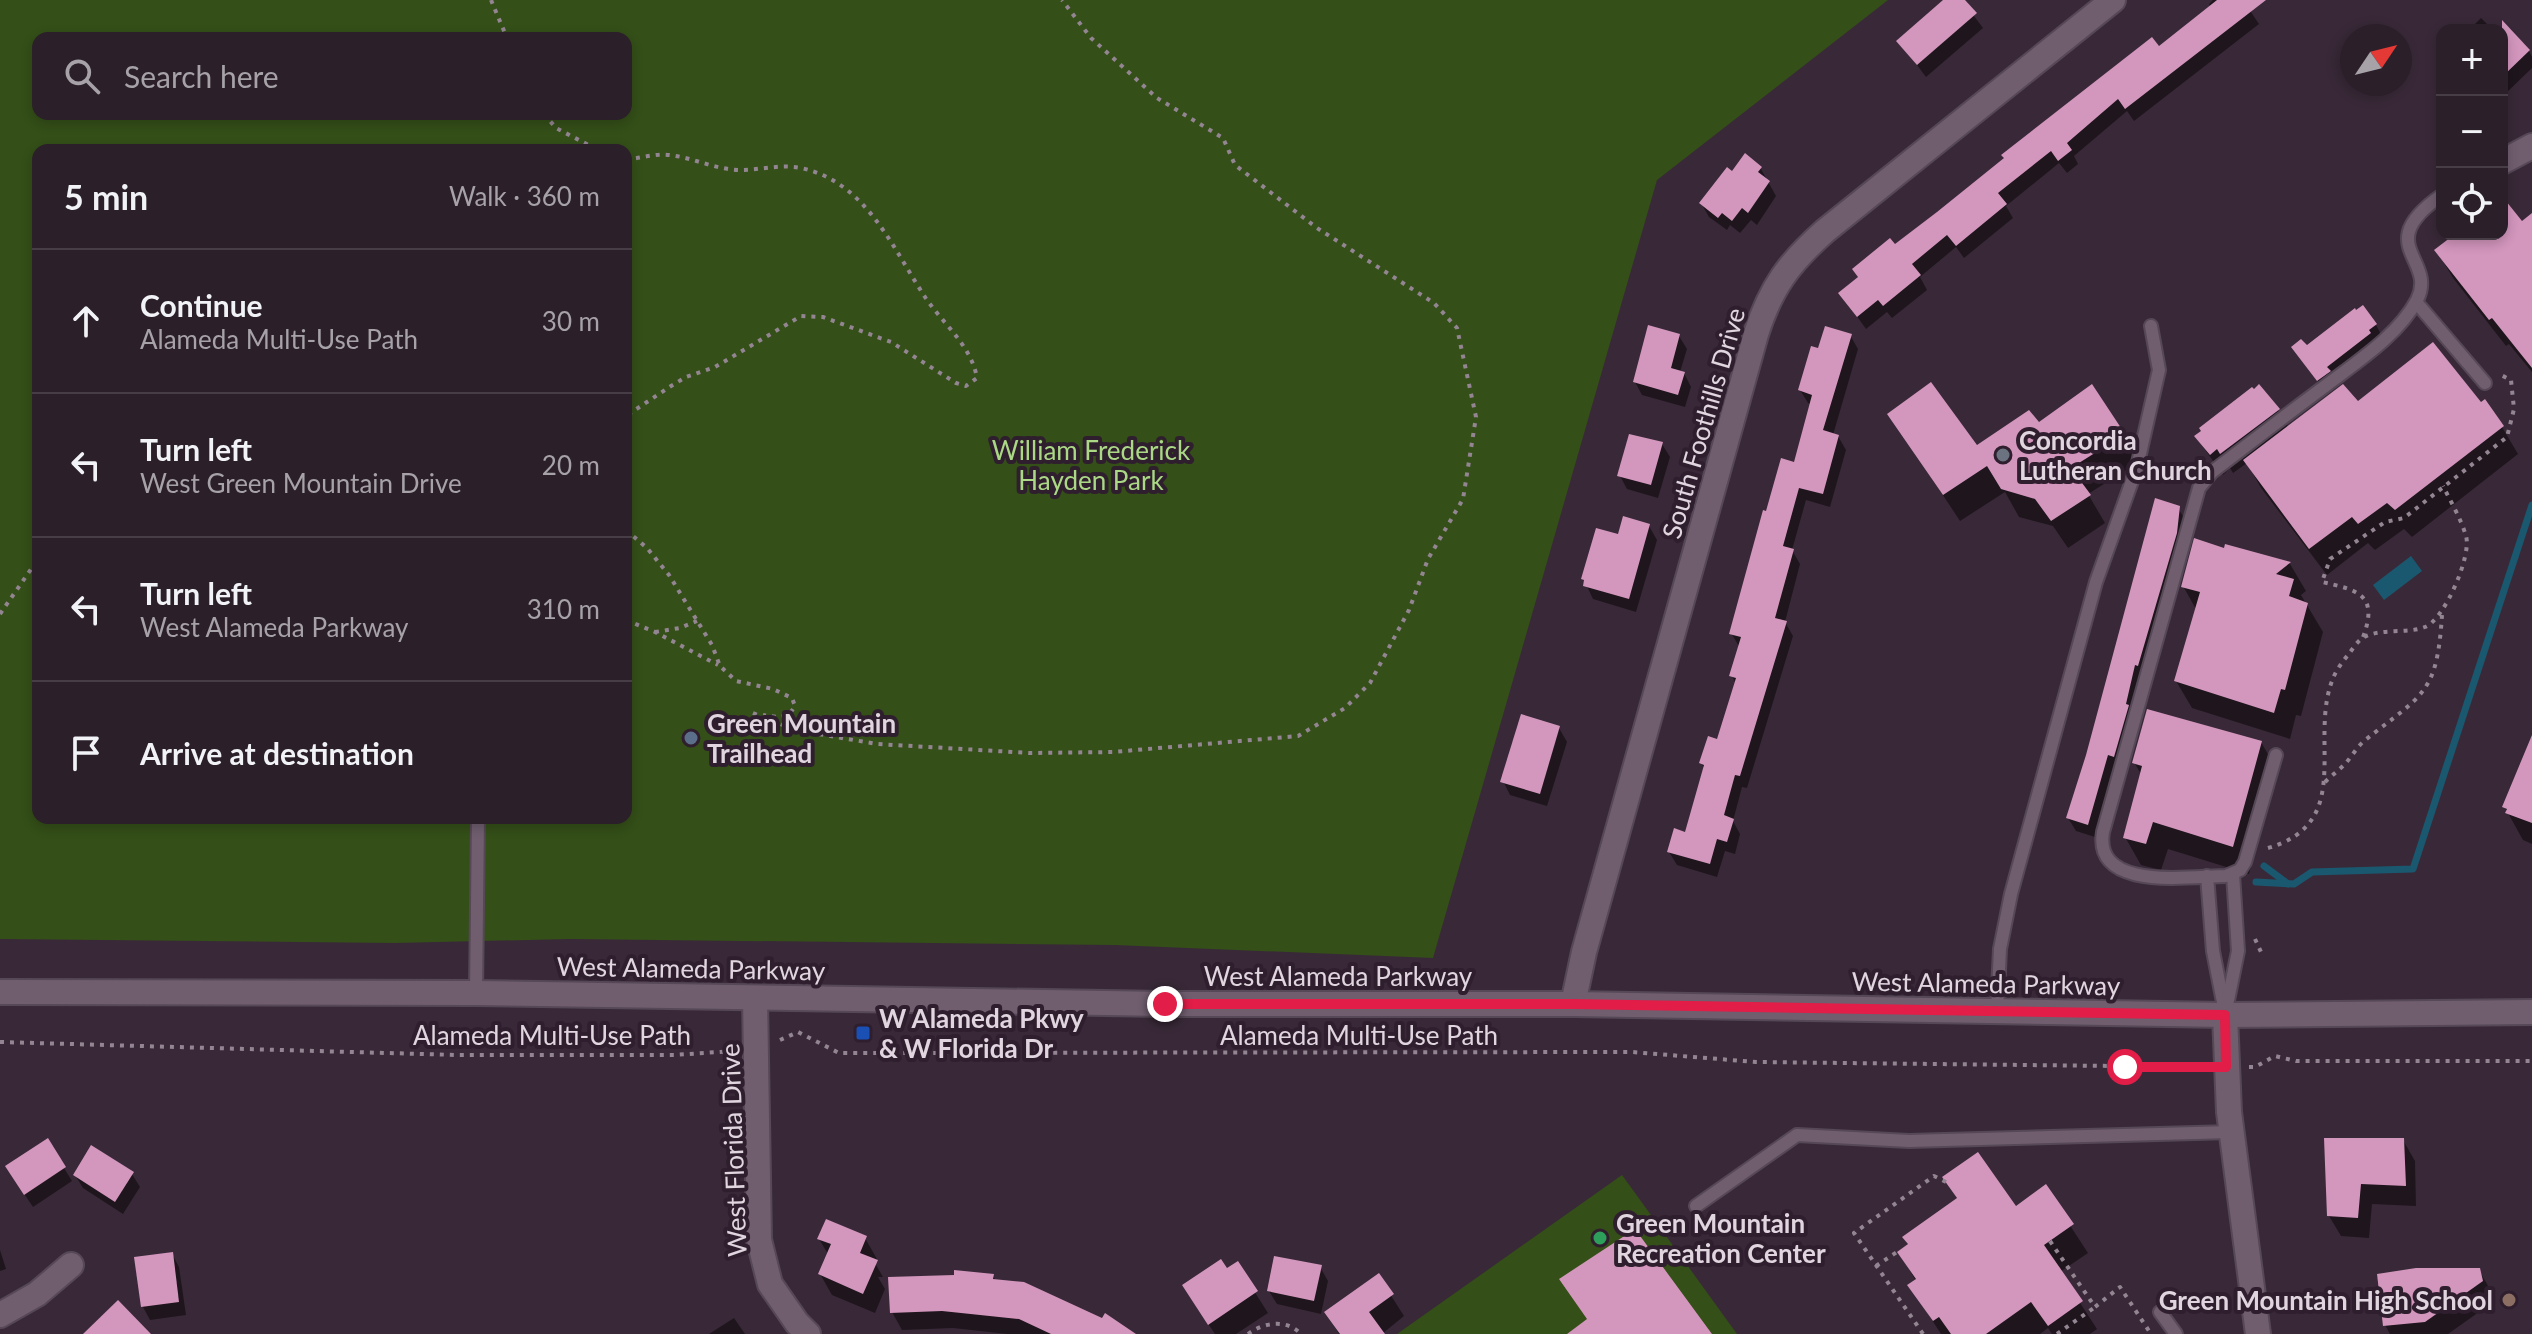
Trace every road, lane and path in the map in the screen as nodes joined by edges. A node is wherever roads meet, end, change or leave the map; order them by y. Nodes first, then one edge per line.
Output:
1 (491, 0) edge
2 (1062, 0) edge
3 (2113, 0) edge
4 (504, 32) edge
5 (549, 120) edge
6 (587, 144) edge
7 (2532, 146) edge
8 (632, 158) edge
9 (2508, 159) edge
10 (2436, 200) edge
11 (2416, 302) junction
12 (2151, 326) dead end
13 (2497, 373) dead end
14 (2485, 383) dead end
15 (632, 412) edge
16 (2443, 486) junction
17 (632, 535) edge
18 (32, 568) edge
19 (2442, 612) junction
20 (0, 614) edge
21 (697, 621) junction
22 (632, 622) edge
23 (655, 632) junction
24 (2363, 637) junction
25 (720, 666) junction
26 (2276, 755) dead end
27 (2325, 782) junction
28 (478, 824) edge
29 (2265, 856) dead end
30 (2233, 874) junction
31 (2207, 876) junction
32 (2252, 933) dead end
33 (2261, 952) dead end
34 (0, 992) edge
35 (476, 993) junction
36 (755, 998) junction
37 (1573, 1004) junction
38 (1997, 1011) junction
39 (2532, 1012) edge
40 (2225, 1015) junction
41 (0, 1042) edge
42 (757, 1050) junction
43 (2532, 1061) edge
44 (2226, 1067) junction
45 (2231, 1132) junction
46 (1946, 1182) dead end
47 (1696, 1206) dead end
48 (2050, 1241) dead end
49 (1897, 1252) dead end
50 (71, 1265) dead end
51 (1876, 1266) junction
52 (2095, 1307) junction
53 (2160, 1312) dead end
54 (0, 1315) edge
55 (2254, 1331) edge
56 (808, 1334) edge
57 (1248, 1334) edge
58 (1301, 1334) edge
59 (1923, 1334) edge
60 (2057, 1334) edge
61 (2151, 1334) edge
62 (2176, 1334) edge

1 - 4 path
2 - 25 path
3 - 37 main road, South Foothills Drive
5 - 6 path
7 - 9 main road
8 - 15 path
10 - 11 lane
11 - 14 lane
11 - 31 lane
12 - 38 lane
13 - 16 path
16 - 19 path
16 - 24 path
17 - 21 path
18 - 20 path
19 - 24 path
19 - 27 path
21 - 23 path
21 - 25 path
22 - 23 path
23 - 25 path
24 - 27 path
26 - 30 lane
27 - 29 path
28 - 35 lane
30 - 31 lane
30 - 40 lane
31 - 40 lane
32 - 33 path
34 - 35 main road, West Alameda Parkway
35 - 36 main road, West Alameda Parkway
36 - 37 main road, West Alameda Parkway
36 - 42 main road, West Florida Drive
37 - 38 main road, West Alameda Parkway
38 - 40 main road, West Alameda Parkway
39 - 40 main road, West Alameda Parkway
40 - 44 main road
41 - 42 path, Alameda Multi-Use Path
42 - 44 path, Alameda Multi-Use Path
42 - 56 main road, West Florida Drive
43 - 44 path, Alameda Multi-Use Path
44 - 45 main road
45 - 47 lane
45 - 55 main road
46 - 51 path
48 - 52 path
49 - 51 path
50 - 54 main road
51 - 59 path
52 - 60 path
52 - 61 path
53 - 62 lane
57 - 58 path

